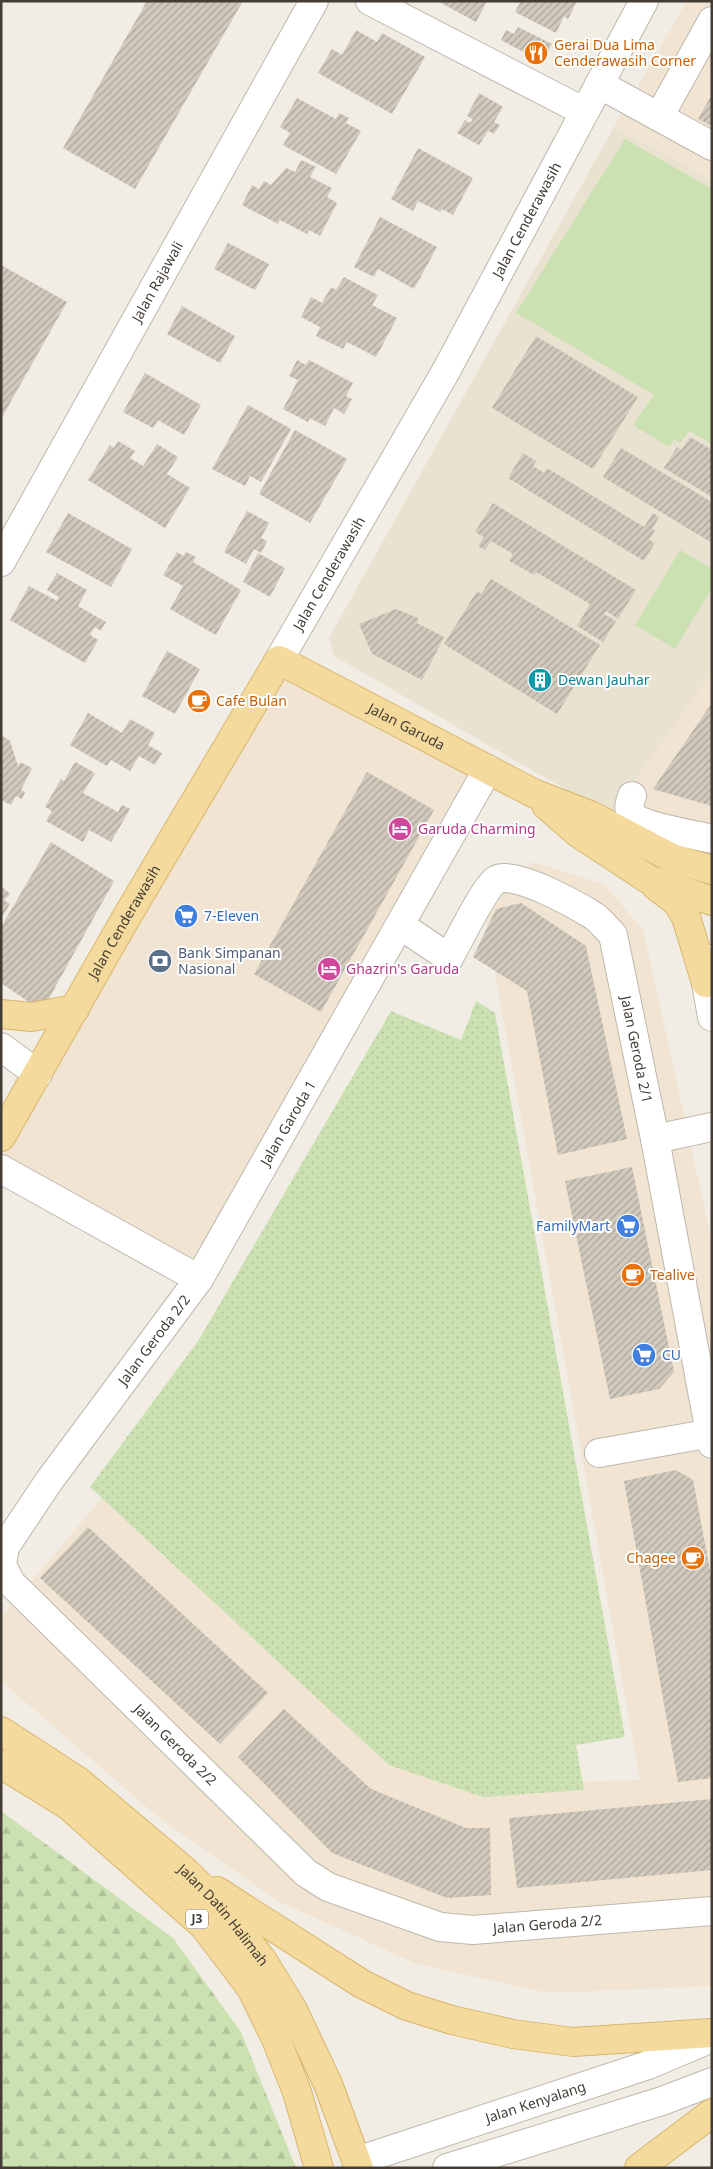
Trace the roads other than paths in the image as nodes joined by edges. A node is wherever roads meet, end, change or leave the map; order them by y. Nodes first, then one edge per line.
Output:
1 (314, 1) edge
2 (370, 1) edge
3 (644, 1) edge
4 (712, 21) edge
5 (600, 84) junction
6 (583, 111) junction
7 (659, 117) junction
8 (712, 146) edge
9 (1, 562) edge
10 (279, 660) junction
11 (488, 769) junction
12 (533, 793) junction
13 (632, 796) dead end
14 (712, 839) edge
15 (712, 870) edge
16 (648, 880) junction
17 (712, 901) edge
18 (400, 924) junction
19 (709, 971) edge
20 (75, 1008) junction
21 (1, 1014) edge
22 (712, 1017) edge
23 (1, 1047) edge
24 (38, 1074) junction
25 (712, 1127) edge
26 (1, 1137) edge
27 (655, 1139) junction
28 (1, 1169) edge
29 (199, 1279) junction
30 (711, 1436) edge
31 (599, 1453) dead end
32 (1, 1731) edge
33 (1, 1764) edge
34 (186, 1872) junction
35 (712, 1911) edge
36 (712, 2033) edge
37 (712, 2038) edge
38 (712, 2082) edge
39 (296, 2092) junction
40 (712, 2113) edge
41 (350, 2166) edge
42 (319, 2168) edge
43 (447, 2168) edge
44 (639, 2168) edge

1 - 9 street, Jalan Rajawali
2 - 6 street
3 - 5 street, Jalan Cenderawasih
4 - 7 street
5 - 6 street, Jalan Cenderawasih
5 - 7 street
6 - 10 street, Jalan Cenderawasih
7 - 8 street
10 - 11 main road, Jalan Garuda
10 - 20 main road, Jalan Cenderawasih
11 - 12 main road, Jalan Garuda
11 - 18 street, Jalan Garoda 1
12 - 15 main road, Jalan Garuda
12 - 16 main road, Jalan Garuda
13 - 14 street
16 - 17 main road, Jalan Garuda
16 - 19 main road
18 - 27 street, Jalan Geroda 2/1
18 - 29 street, Jalan Garoda 1
19 - 22 street
20 - 21 main road
20 - 24 main road, Jalan Cenderawasih
23 - 24 street
24 - 26 main road, Jalan Cenderawasih
25 - 27 street
27 - 30 street, Jalan Geroda 2/1
28 - 29 street
29 - 35 street, Jalan Geroda 2/2
30 - 31 street
32 - 34 main road, Jalan Datin Halimah / J3
33 - 39 main road, Jalan Datin Halimah / J3
34 - 36 main road
34 - 41 main road, Jalan Datin Halimah / J3
37 - 41 street, Jalan Kenyalang
38 - 43 street
39 - 41 main road
39 - 42 main road, Jalan Datin Halimah / J3
40 - 44 main road

